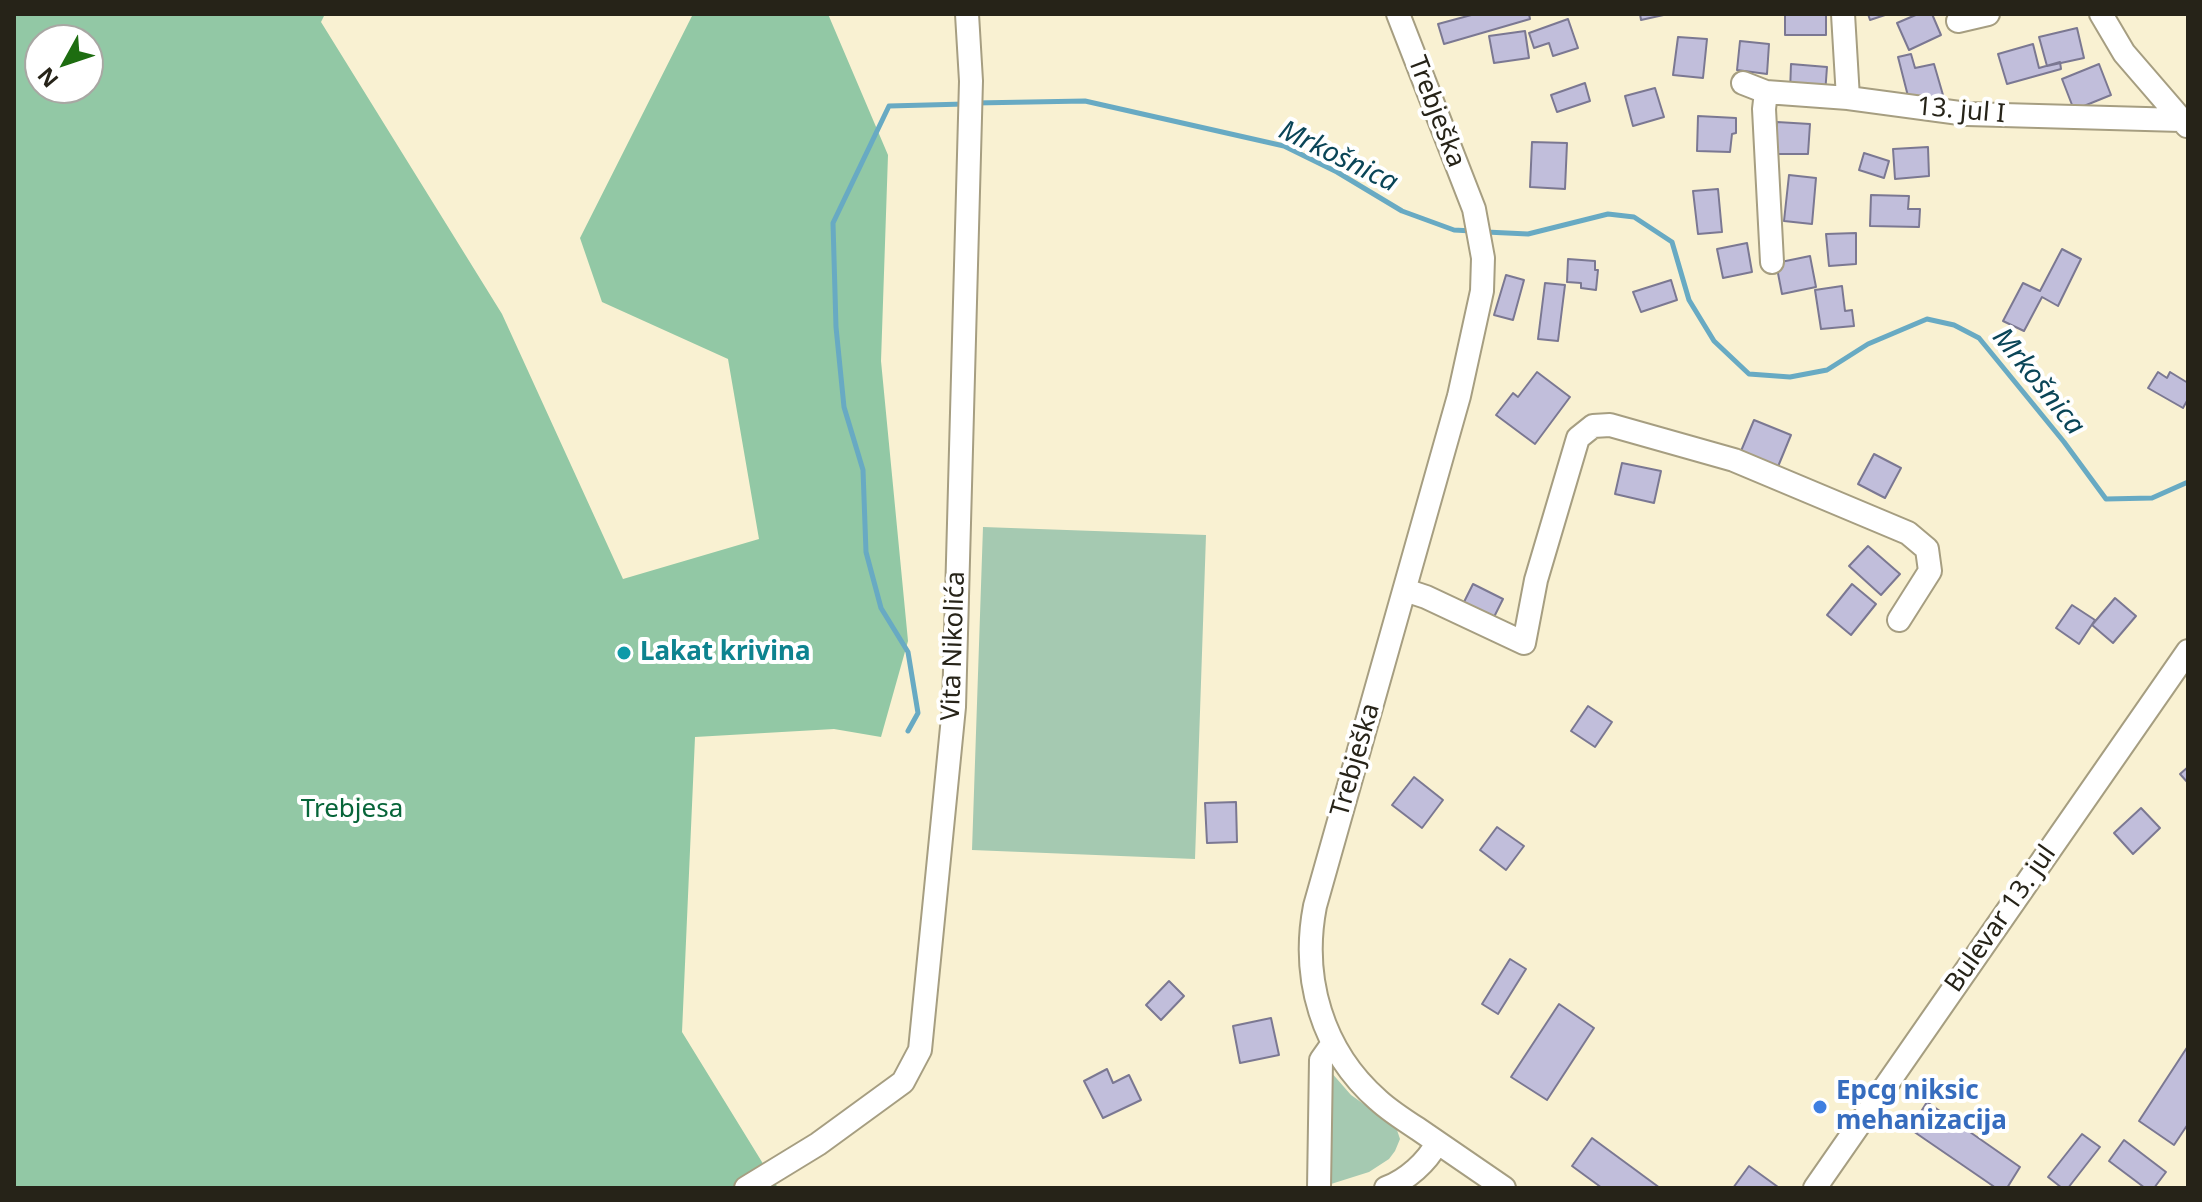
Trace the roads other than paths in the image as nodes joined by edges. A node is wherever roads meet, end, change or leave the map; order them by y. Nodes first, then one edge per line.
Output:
1 (967, 14) edge
2 (1398, 14) edge
3 (1843, 14) edge
4 (1988, 14) edge
5 (2101, 14) edge
6 (1958, 21) dead end
7 (1743, 83) dead end
8 (1766, 92) junction
9 (1848, 98) junction
10 (2185, 123) edge
11 (1772, 262) dead end
12 (1405, 590) junction
13 (1899, 620) dead end
14 (2188, 651) edge
15 (1333, 1043) junction
16 (1437, 1143) junction
17 (746, 1188) edge
18 (1319, 1188) edge
19 (1386, 1188) edge
20 (1504, 1188) edge
21 (1815, 1188) edge

1 - 17 street, Vita Nikolića
2 - 12 street, Trebješka
3 - 9 street
4 - 6 street
5 - 10 street, 13. jul I
7 - 8 street, 13. jul I
8 - 9 street, 13. jul I
8 - 11 street
9 - 10 street, 13. jul I
12 - 13 street
12 - 15 street, Trebješka
14 - 21 street, Bulevar 13. jul
15 - 16 street, Trebješka
15 - 18 street
16 - 19 street
16 - 20 street, Trebješka

